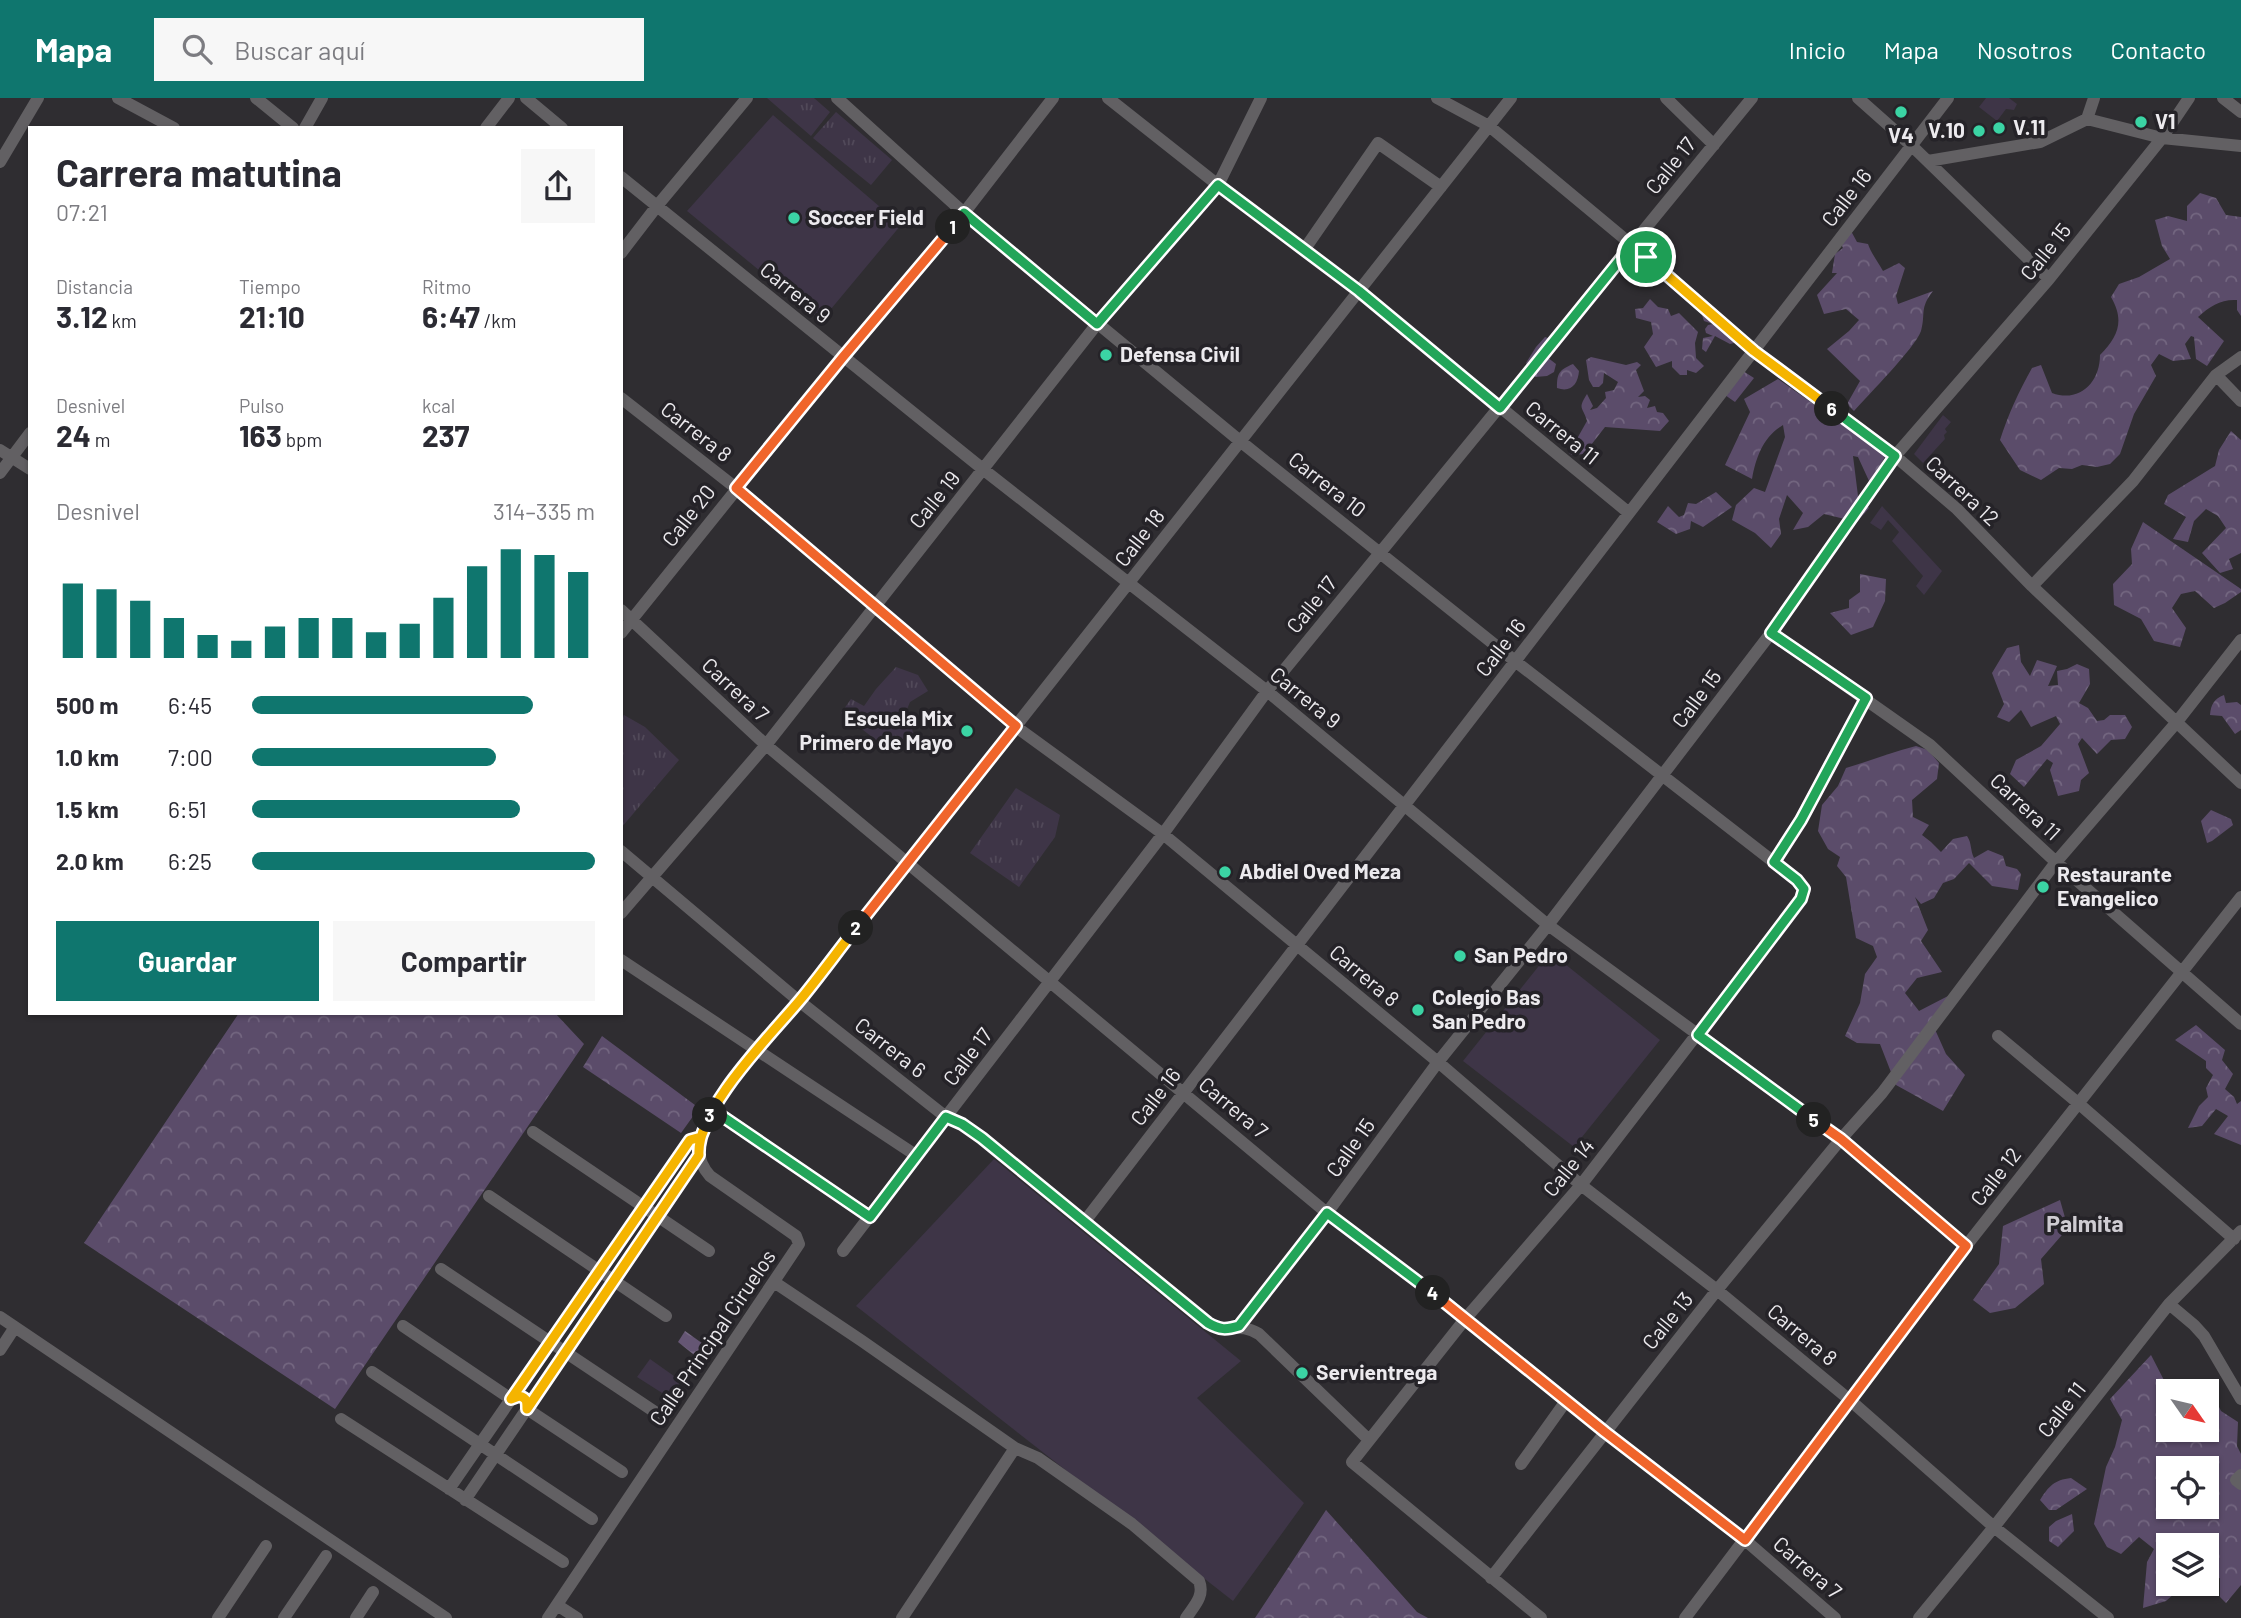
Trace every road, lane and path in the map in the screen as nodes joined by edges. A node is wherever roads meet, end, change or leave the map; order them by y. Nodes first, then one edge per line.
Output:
1 (38, 98) edge
2 (118, 98) edge
3 (256, 98) edge
4 (322, 98) edge
5 (509, 98) edge
6 (526, 98) edge
7 (747, 98) edge
8 (837, 98) edge
9 (1053, 98) edge
10 (1108, 98) edge
11 (1261, 98) edge
12 (1437, 98) edge
13 (1511, 98) edge
14 (1666, 98) edge
15 (1752, 98) edge
16 (1858, 98) edge
17 (1948, 98) edge
18 (2094, 98) edge
19 (2189, 98) edge
20 (2223, 98) edge
21 (2241, 112) edge
22 (2087, 119) junction
23 (170, 126) edge
24 (291, 126) edge
25 (306, 126) edge
26 (488, 126) edge
27 (560, 126) edge
28 (1489, 126) junction
29 (2162, 138) junction
30 (1714, 145) junction
31 (1912, 146) junction
32 (2241, 146) edge
33 (1928, 161) junction
34 (0, 162) edge
35 (623, 179) edge
36 (1218, 185) junction
37 (1441, 187) junction
38 (657, 206) junction
39 (964, 213) junction
40 (1632, 245) junction
41 (623, 250) edge
42 (1304, 250) junction
43 (2049, 279) junction
44 (1359, 291) junction
45 (1097, 324) junction
46 (1754, 351) junction
47 (843, 357) junction
48 (2241, 357) edge
49 (2216, 375) junction
50 (623, 400) edge
51 (2241, 401) edge
52 (1500, 408) junction
53 (28, 436) edge
54 (1240, 441) junction
55 (0, 450) edge
56 (1895, 456) junction
57 (12, 457) junction
58 (28, 468) edge
59 (984, 470) junction
60 (0, 473) edge
61 (736, 488) junction
62 (1629, 513) junction
63 (1380, 551) junction
64 (1129, 582) junction
65 (2032, 586) junction
66 (876, 605) junction
67 (623, 612) edge
68 (632, 621) junction
69 (623, 631) edge
70 (1771, 633) junction
71 (2241, 640) edge
72 (1515, 661) junction
73 (1267, 691) junction
74 (1866, 698) junction
75 (2176, 723) junction
76 (1016, 726) junction
77 (766, 745) junction
78 (1662, 775) junction
79 (2241, 783) edge
80 (1405, 805) junction
81 (1163, 834) junction
82 (623, 853) edge
83 (908, 862) junction
84 (1774, 862) junction
85 (2056, 862) junction
86 (652, 878) junction
87 (1804, 889) joint
88 (2241, 897) edge
89 (623, 911) edge
90 (1548, 925) junction
91 (1297, 945) junction
92 (623, 961) edge
93 (2180, 972) junction
94 (1049, 981) junction
95 (799, 1001) junction
96 (2238, 1017) edge
97 (1698, 1035) junction
98 (1997, 1036) dead end
99 (756, 1049) junction
100 (1438, 1062) junction
101 (1184, 1092) junction
102 (2078, 1103) junction
103 (713, 1110) junction
104 (946, 1117) junction
105 (533, 1132) dead end
106 (701, 1137) junction
107 (1841, 1139) junction
108 (699, 1155) junction
109 (918, 1156) junction
110 (677, 1160) junction
111 (691, 1169) junction
112 (1581, 1185) junction
113 (489, 1196) dead end
114 (644, 1207) junction
115 (1327, 1213) junction
116 (659, 1217) junction
117 (870, 1217) junction
118 (1085, 1220) junction
119 (2237, 1235) edge
120 (1966, 1246) junction
121 (709, 1251) dead end
122 (844, 1251) dead end
123 (441, 1269) dead end
124 (601, 1272) junction
125 (614, 1281) junction
126 (774, 1282) junction
127 (1717, 1290) junction
128 (2169, 1304) junction
129 (666, 1316) dead end
130 (0, 1317) edge
131 (1466, 1318) junction
132 (403, 1326) dead end
133 (1239, 1326) junction
134 (15, 1327) junction
135 (551, 1343) junction
136 (0, 1350) edge
137 (565, 1353) junction
138 (372, 1372) dead end
139 (511, 1399) junction
140 (2241, 1399) edge
141 (1566, 1401) junction
142 (1851, 1401) junction
143 (527, 1409) junction
144 (661, 1416) dead end
145 (341, 1419) dead end
146 (1605, 1432) junction
147 (1368, 1439) junction
148 (481, 1445) junction
149 (1015, 1448) junction
150 (496, 1455) junction
151 (1521, 1464) dead end
152 (622, 1472) dead end
153 (2241, 1475) edge
154 (2241, 1484) edge
155 (449, 1489) junction
156 (465, 1500) junction
157 (592, 1519) dead end
158 (1994, 1527) junction
159 (1745, 1540) junction
160 (266, 1546) dead end
161 (326, 1556) dead end
162 (563, 1562) dead end
163 (1491, 1578) junction
164 (373, 1592) dead end
165 (557, 1605) junction
166 (218, 1618) edge
167 (284, 1618) edge
168 (356, 1618) edge
169 (446, 1618) edge
170 (548, 1618) edge
171 (577, 1618) edge
172 (902, 1618) edge
173 (1186, 1618) edge
174 (1541, 1618) edge
175 (1685, 1618) edge
176 (1835, 1618) edge
177 (1919, 1618) edge
178 (2108, 1618) edge

1 - 34 street
2 - 23 street
3 - 24 street
4 - 25 street
5 - 26 street
6 - 27 street
7 - 38 street
8 - 39 street, Carrera 10
9 - 39 street, Calle 20
10 - 36 street, Carrera 11
11 - 36 street, Calle 19
12 - 28 street, Carrera 12
13 - 28 street, Calle 18
14 - 30 street
15 - 30 street, Calle 17
16 - 31 street
17 - 31 street, Calle 16
18 - 22 street
19 - 29 street, Calle 15
20 - 21 street
22 - 29 street
22 - 33 street
28 - 37 street, Calle 18
28 - 40 street, Carrera 12
29 - 32 street
29 - 43 street, Calle 15
30 - 40 street, Calle 17
31 - 33 street
31 - 46 street, Calle 16
33 - 43 street
35 - 38 street, Carrera 9
36 - 42 street, Carrera 11
36 - 45 street, Calle 19
37 - 42 street
37 - 44 street, Calle 18
38 - 41 street
38 - 47 street, Carrera 9
39 - 45 street, Carrera 10
39 - 47 street, Calle 20
40 - 46 street, Carrera 12
40 - 52 street, Calle 17
42 - 44 street, Carrera 11
43 - 56 street, Calle 15
44 - 52 street, Carrera 11
44 - 54 street, Calle 18
45 - 54 street, Carrera 10
45 - 59 street, Calle 19
46 - 56 street, Carrera 12
46 - 62 street, Calle 16
47 - 59 street, Carrera 9
47 - 61 street, Calle 20
48 - 49 street
49 - 51 street
49 - 65 street
50 - 61 street, Carrera 8
52 - 62 street, Carrera 11
52 - 63 street, Calle 17
53 - 57 street
54 - 63 street, Carrera 10
54 - 64 street, Calle 18
55 - 57 street
56 - 65 street, Carrera 12
56 - 70 street, Calle 15
57 - 58 street
57 - 60 street
59 - 64 street, Carrera 9
59 - 66 street, Calle 19
61 - 66 street, Carrera 8
61 - 68 street, Calle 20
62 - 72 street, Calle 16
63 - 72 street, Carrera 10
63 - 73 street, Calle 17
64 - 73 street, Carrera 9
64 - 76 street, Calle 18
65 - 75 street, Carrera 12
66 - 76 street, Carrera 8
66 - 77 street, Calle 19
67 - 68 street, Carrera 7
68 - 69 street, Calle 20
68 - 77 street, Carrera 7
70 - 74 street, Carrera 11
70 - 78 street, Calle 15
71 - 75 street
72 - 78 street, Carrera 10
72 - 80 street, Calle 16
73 - 80 street, Carrera 9
73 - 81 street, Calle 17
74 - 84 street
74 - 85 street, Carrera 11
75 - 79 street, Carrera 12
75 - 85 street
76 - 81 street, Carrera 8
76 - 83 street, Calle 18
77 - 83 street, Carrera 7
77 - 86 street, Calle 19
78 - 84 street, Carrera 10
78 - 90 street, Calle 15
80 - 90 street, Carrera 9
80 - 91 street, Calle 16
81 - 91 street, Carrera 8
81 - 94 street, Calle 17
82 - 86 street, Carrera 6
83 - 94 street, Carrera 7
83 - 95 street, Calle 18
84 - 87 street, Carrera 10
85 - 93 street, Carrera 11
85 - 107 street, Calle 13
86 - 89 street, Calle 19
86 - 95 street, Carrera 6
87 - 97 street, Calle 14
88 - 93 street, Calle 12
90 - 97 street, Carrera 9
90 - 100 street, Calle 15
91 - 100 street, Carrera 8
91 - 101 street, Calle 16
92 - 99 street
93 - 96 street, Carrera 11
93 - 102 street, Calle 12
94 - 101 street, Carrera 7
94 - 104 street, Calle 17
95 - 99 street
95 - 104 street, Carrera 6
97 - 107 street, Carrera 9
97 - 112 street, Calle 14
98 - 102 street
99 - 103 street
99 - 109 street
100 - 112 street, Carrera 8
100 - 115 street, Calle 15
101 - 115 street, Carrera 7
101 - 118 street, Calle 16
102 - 119 street
102 - 120 street, Calle 12
103 - 106 street
103 - 117 street
104 - 109 street, Calle 17
104 - 118 street, Carrera 6
105 - 114 street
106 - 108 street
106 - 110 street
107 - 120 street, Carrera 9
107 - 127 street, Calle 13
108 - 111 street
108 - 126 street, Calle Principal Ciruelos
109 - 117 street, Calle 17
110 - 111 street
110 - 114 street
111 - 116 street
112 - 127 street, Carrera 8
112 - 131 street, Calle 14
113 - 124 street
114 - 116 street
114 - 124 street
115 - 131 street, Carrera 7
115 - 133 street, Calle 15
116 - 121 street
116 - 125 street
117 - 122 street, Calle 17
118 - 133 street, Carrera 6
119 - 128 street, Calle 11
120 - 142 street, Calle 12
123 - 135 street
124 - 125 street
124 - 135 street
125 - 129 street
125 - 137 street
126 - 149 street
126 - 165 street, Calle Principal Ciruelos
127 - 142 street, Carrera 8
127 - 146 street, Calle 13
128 - 140 street
128 - 158 street, Calle 11
130 - 134 street
131 - 141 street, Carrera 7
131 - 147 street, Calle 14
132 - 139 street
133 - 147 street, Carrera 6
134 - 136 street
134 - 169 street
135 - 137 street
135 - 139 street
137 - 143 street
137 - 144 street
138 - 148 street
139 - 143 street
139 - 148 street
141 - 146 street, Carrera 7
141 - 151 street
142 - 158 street, Carrera 8
142 - 159 street, Calle 12
143 - 150 street
143 - 152 street
145 - 155 street
146 - 159 street, Carrera 7
146 - 163 street, Calle 13
147 - 163 street, Calle 14
148 - 150 street
148 - 155 street
149 - 172 street
149 - 173 street
150 - 156 street
150 - 157 street
153 - 154 street
155 - 156 street
156 - 162 street
158 - 177 street, Calle 11
158 - 178 street, Carrera 8
159 - 175 street, Calle 12
159 - 176 street, Carrera 7
160 - 166 street
161 - 167 street
163 - 174 street
164 - 168 street
165 - 170 street, Calle Principal Ciruelos
165 - 171 street

